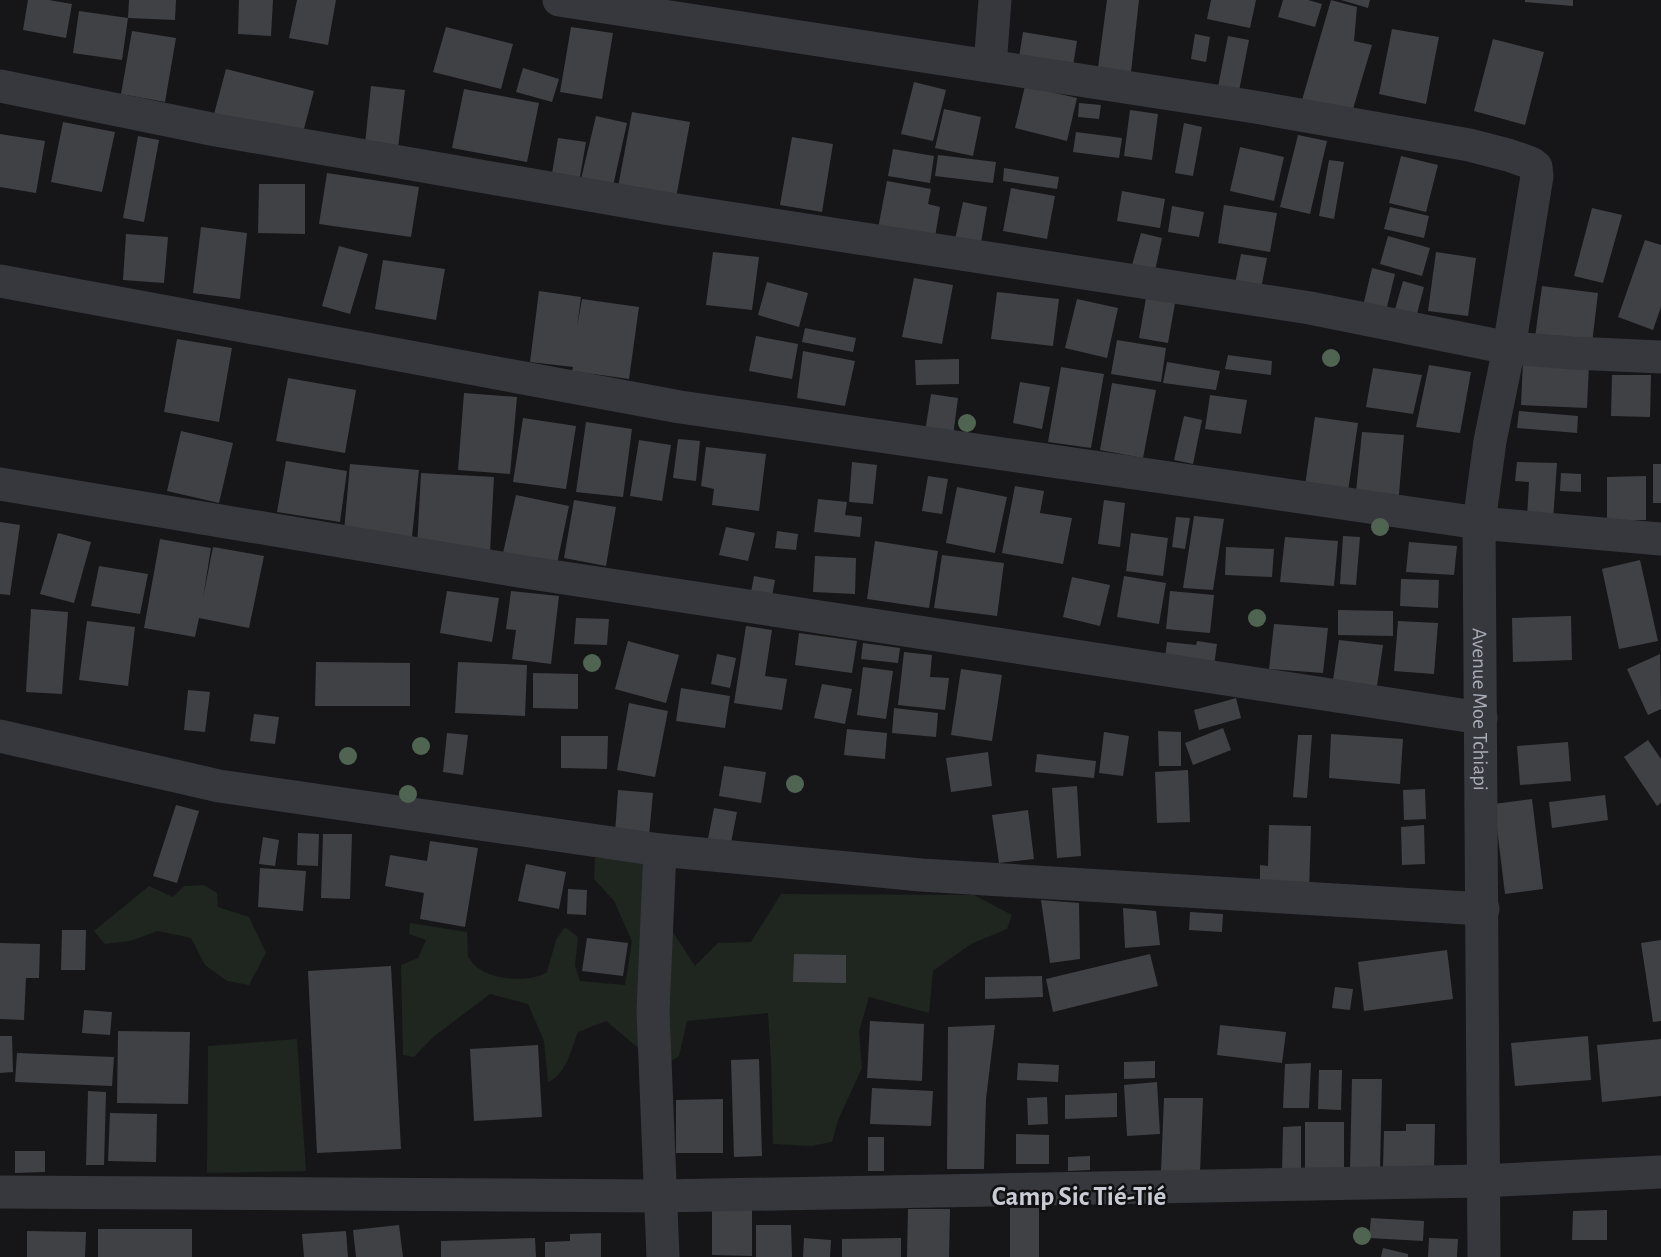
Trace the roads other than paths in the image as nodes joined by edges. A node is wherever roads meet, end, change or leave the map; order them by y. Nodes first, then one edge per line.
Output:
1 (559, 0) edge
2 (995, 0) edge
3 (990, 66) junction
4 (0, 86) edge
5 (0, 281) edge
6 (1509, 348) junction
7 (1661, 357) edge
8 (0, 484) edge
9 (1479, 524) junction
10 (1661, 539) edge
11 (1481, 718) junction
12 (0, 736) edge
13 (660, 850) junction
14 (1483, 909) junction
15 (1661, 1172) edge
16 (1482, 1181) junction
17 (0, 1192) edge
18 (660, 1196) junction
19 (663, 1257) edge
20 (1484, 1257) edge

1 - 3 street
2 - 3 street
3 - 6 street, Avenue Moe Tchiapi
4 - 6 street
5 - 9 street
6 - 7 street
6 - 9 street, Avenue Moe Tchiapi
8 - 11 street
9 - 10 street
9 - 11 street, Avenue Moe Tchiapi
11 - 14 street, Avenue Moe Tchiapi
12 - 13 street
13 - 14 street
13 - 18 street
14 - 16 street, Avenue Moe Tchiapi
15 - 16 street
16 - 18 street
16 - 20 street, Avenue Moe Tchiapi
17 - 18 street
18 - 19 street

